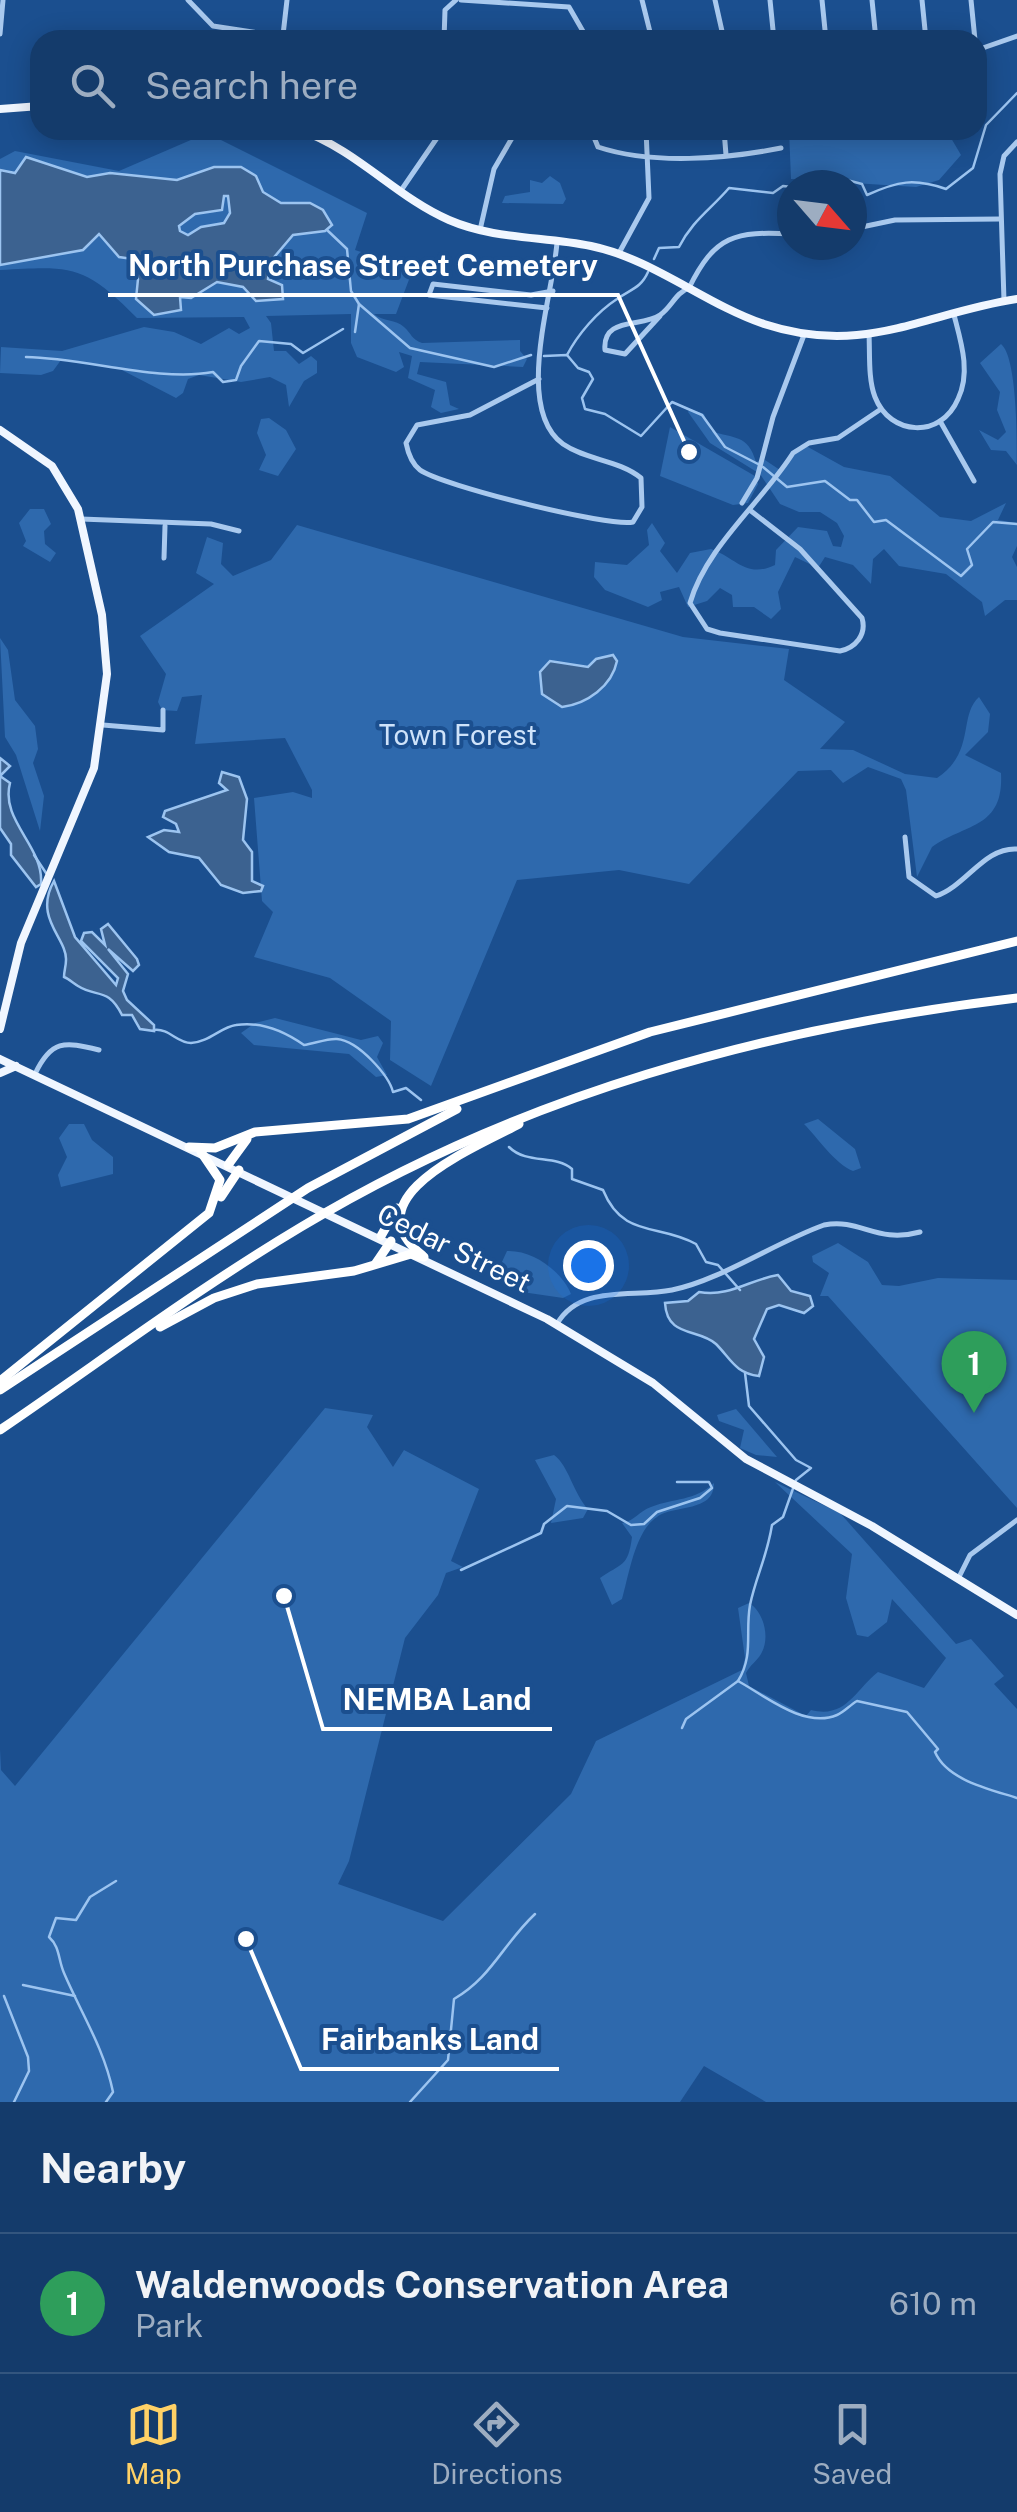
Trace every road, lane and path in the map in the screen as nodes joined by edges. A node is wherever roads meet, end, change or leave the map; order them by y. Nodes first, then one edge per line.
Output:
1 (3, 0) edge
2 (188, 0) edge
3 (288, 0) edge
4 (459, 0) edge
5 (642, 0) edge
6 (715, 0) edge
7 (770, 0) edge
8 (822, 0) edge
9 (872, 0) edge
10 (922, 0) edge
11 (971, 0) edge
12 (241, 30) edge
13 (284, 30) edge
14 (444, 30) edge
15 (582, 30) edge
16 (650, 30) edge
17 (722, 30) edge
18 (773, 30) edge
19 (825, 30) edge
20 (875, 30) edge
21 (925, 30) edge
22 (974, 30) edge
23 (0, 34) edge
24 (1017, 36) edge
25 (987, 46) edge
26 (30, 106) edge
27 (0, 108) edge
28 (323, 140) edge
29 (436, 140) edge
30 (511, 140) edge
31 (593, 140) edge
32 (647, 140) edge
33 (725, 140) edge
34 (1017, 142) edge
35 (781, 148) dead end
36 (649, 155) junction
37 (726, 155) junction
38 (402, 189) junction
39 (1000, 219) junction
40 (867, 226) edge
41 (480, 230) junction
42 (777, 234) edge
43 (557, 242) junction
44 (618, 254) junction
45 (689, 288) junction
46 (553, 291) junction
47 (1017, 299) edge
48 (1004, 301) junction
49 (549, 308) junction
50 (954, 314) junction
51 (660, 316) junction
52 (869, 334) junction
53 (804, 335) junction
54 (539, 379) junction
55 (881, 409) junction
56 (940, 421) junction
57 (0, 430) edge
58 (974, 481) dead end
59 (742, 503) dead end
60 (750, 511) junction
61 (82, 519) junction
62 (165, 526) junction
63 (238, 531) dead end
64 (164, 558) dead end
65 (163, 710) dead end
66 (103, 725) junction
67 (905, 837) dead end
68 (1017, 848) edge
69 (1017, 940) edge
70 (1017, 998) edge
71 (0, 1029) edge
72 (98, 1050) dead end
73 (0, 1058) edge
74 (16, 1066) junction
75 (0, 1073) edge
76 (35, 1074) junction
77 (528, 1078) junction
78 (553, 1106) junction
79 (263, 1132) junction
80 (189, 1146) junction
81 (200, 1152) junction
82 (228, 1165) junction
83 (239, 1170) junction
84 (403, 1200) junction
85 (215, 1206) junction
86 (920, 1232) dead end
87 (386, 1239) junction
88 (424, 1257) junction
89 (370, 1267) junction
90 (557, 1324) junction
91 (116, 1350) junction
92 (0, 1380) edge
93 (0, 1390) edge
94 (0, 1430) edge
95 (1017, 1520) edge
96 (958, 1579) junction
97 (1017, 1615) edge

1 - 23 street
2 - 12 street
3 - 13 street
4 - 14 street
4 - 15 street
5 - 16 street
6 - 17 street
7 - 18 street
8 - 19 street
9 - 20 street
10 - 21 street
11 - 22 street
24 - 25 street
26 - 27 main road
28 - 38 main road
29 - 38 street
30 - 41 street
31 - 36 street
32 - 36 street
33 - 37 street
34 - 39 street
35 - 37 street
36 - 37 street
36 - 44 street
38 - 41 main road
39 - 40 street
39 - 48 street
41 - 43 main road
42 - 45 street
43 - 44 main road
43 - 46 street
44 - 45 main road
45 - 51 street
45 - 53 main road
46 - 49 street
46 - 49 street
47 - 48 main road
48 - 50 main road
49 - 54 street
50 - 52 main road
50 - 56 street
51 - 51 street
52 - 53 main road
52 - 55 street
53 - 59 street
54 - 54 street
55 - 56 street
55 - 60 street
56 - 58 street
57 - 61 main road
60 - 60 street
61 - 62 street
61 - 66 main road
62 - 63 street
62 - 64 street
65 - 66 street
66 - 71 main road
67 - 68 street
69 - 77 highway
70 - 78 highway
72 - 76 street
73 - 74 main road, Cedar Street
74 - 75 main road
74 - 76 main road, Cedar Street
76 - 80 main road, Cedar Street
77 - 79 highway
77 - 93 highway
78 - 84 highway
78 - 91 highway
79 - 80 highway
79 - 82 highway
80 - 81 main road, Cedar Street
81 - 82 main road, Cedar Street
81 - 85 highway
82 - 83 main road, Cedar Street
83 - 85 highway
83 - 87 main road, Cedar Street
84 - 87 highway
84 - 88 highway
85 - 92 highway
86 - 90 street
87 - 88 main road, Cedar Street
87 - 89 highway
88 - 89 highway
88 - 90 main road, Cedar Street
89 - 91 highway
90 - 96 main road, Cedar Street
91 - 94 highway
95 - 96 street
96 - 97 main road, Cedar Street

